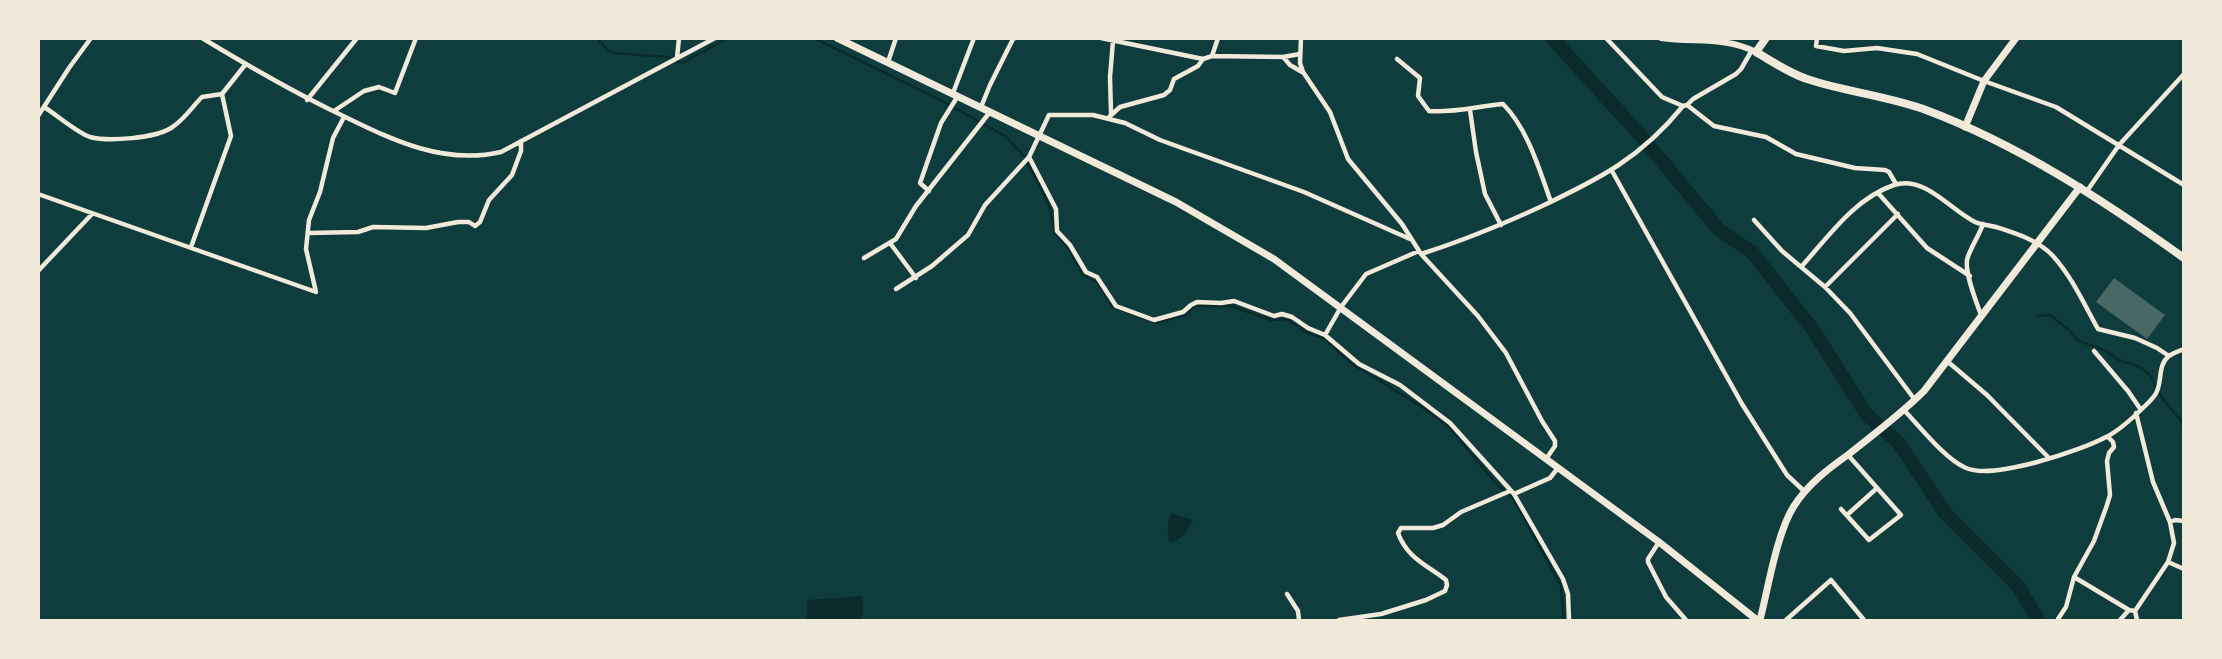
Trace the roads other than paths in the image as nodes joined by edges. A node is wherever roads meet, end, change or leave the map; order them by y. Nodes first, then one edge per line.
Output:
1 (91, 38) edge
2 (201, 38) edge
3 (358, 38) edge
4 (416, 38) edge
5 (679, 38) edge
6 (715, 38) edge
7 (837, 38) edge
8 (896, 38) edge
9 (974, 38) edge
10 (1101, 38) edge
11 (1218, 38) edge
12 (1301, 38) edge
13 (1606, 38) edge
14 (1661, 38) edge
15 (1766, 38) edge
16 (1817, 38) edge
17 (2016, 38) edge
18 (1013, 39) edge
19 (1113, 41) junction
20 (1745, 43) edge
21 (1754, 51) junction
22 (1300, 54) junction
23 (1212, 56) junction
24 (1283, 57) junction
25 (677, 58) junction
26 (1397, 58) dead end
27 (1203, 59) junction
28 (888, 63) junction
29 (245, 65) junction
30 (1303, 72) junction
31 (2183, 74) edge
32 (1984, 81) junction
33 (222, 94) junction
34 (954, 97) junction
35 (307, 100) junction
36 (1685, 106) junction
37 (44, 107) junction
38 (981, 108) junction
39 (1470, 110) junction
40 (334, 111) junction
41 (990, 112) junction
42 (38, 116) edge
43 (1110, 116) junction
44 (345, 117) junction
45 (1965, 127) junction
46 (1039, 136) junction
47 (521, 141) junction
48 (2119, 145) junction
49 (1029, 157) junction
50 (1612, 171) junction
51 (1896, 184) junction
52 (2183, 185) edge
53 (2084, 189) junction
54 (929, 191) junction
55 (1878, 193) junction
56 (38, 194) edge
57 (1551, 202) junction
58 (92, 214) junction
59 (1898, 214) junction
60 (1754, 220) dead end
61 (1983, 224) junction
62 (1501, 225) junction
63 (308, 233) junction
64 (1410, 239) junction
65 (890, 243) junction
66 (2038, 243) junction
67 (191, 247) junction
68 (1420, 253) junction
69 (864, 258) dead end
70 (2183, 258) edge
71 (1802, 266) junction
72 (38, 271) edge
73 (1970, 276) junction
74 (916, 278) junction
75 (1825, 287) junction
76 (896, 289) dead end
77 (1341, 307) junction
78 (1982, 316) junction
79 (1325, 335) junction
80 (2183, 349) edge
81 (2094, 351) dead end
82 (2169, 356) junction
83 (1947, 361) junction
84 (1915, 400) junction
85 (2139, 411) junction
86 (1900, 412) junction
87 (2108, 437) junction
88 (1848, 455) junction
89 (2049, 458) junction
90 (1546, 459) junction
91 (1559, 468) junction
92 (1876, 489) junction
93 (1512, 492) junction
94 (1805, 492) junction
95 (1841, 509) dead end
96 (1847, 515) junction
97 (2183, 521) edge
98 (2170, 522) junction
99 (1659, 542) junction
100 (2168, 562) junction
101 (2183, 569) edge
102 (2074, 577) junction
103 (1287, 594) dead end
104 (2132, 611) junction
105 (2059, 619) dead end
106 (1298, 621) edge
107 (1339, 621) edge
108 (1569, 621) edge
109 (1686, 621) edge
110 (1759, 621) edge
111 (1786, 621) edge
112 (1864, 621) edge
113 (2120, 621) edge
114 (2137, 621) edge

1 - 37 street
2 - 29 street
3 - 35 street
4 - 40 street
5 - 25 street
6 - 25 street
7 - 28 main road
8 - 28 street
9 - 34 street
10 - 19 street
11 - 23 street
12 - 22 street
13 - 36 street
14 - 20 street
15 - 21 highway
16 - 32 street
17 - 32 main road
18 - 38 street
19 - 27 street
19 - 43 street
20 - 21 street
21 - 36 street
21 - 45 highway
22 - 24 street
22 - 30 street
23 - 24 street
23 - 27 street
24 - 30 street
25 - 47 street
26 - 39 street
27 - 43 street
28 - 34 main road
29 - 33 street
29 - 35 street
30 - 64 street
31 - 48 street
32 - 45 main road
32 - 48 street
33 - 37 street
33 - 67 street
34 - 38 main road
34 - 54 street
35 - 40 street
36 - 50 street
36 - 51 street
37 - 42 street
38 - 41 main road
39 - 57 street
39 - 62 street
40 - 44 street
41 - 46 main road
41 - 54 street
43 - 46 street
43 - 64 street
44 - 47 street
44 - 63 street
45 - 53 highway
46 - 49 street
46 - 77 main road
47 - 63 street
48 - 52 street
48 - 53 street
49 - 74 street
49 - 79 street
50 - 57 street
50 - 94 street
51 - 55 street
51 - 61 street
53 - 66 main road
53 - 70 highway
54 - 65 street
55 - 59 street
55 - 71 street
56 - 58 street
57 - 62 street
58 - 67 street
58 - 72 street
59 - 73 street
59 - 75 street
60 - 71 street
61 - 66 street
61 - 73 street
62 - 68 street
63 - 67 street
64 - 68 street
65 - 69 street
65 - 74 street
66 - 78 main road
66 - 82 street
68 - 77 street
68 - 90 street
71 - 75 street
73 - 78 street
74 - 76 street
75 - 84 street
77 - 79 street
77 - 90 main road
78 - 83 main road
79 - 93 street
80 - 82 street
81 - 85 street
82 - 85 street
83 - 84 main road
83 - 89 street
84 - 86 main road
85 - 87 street
85 - 98 street
86 - 88 main road
86 - 89 street
87 - 89 street
87 - 102 street
88 - 92 street
88 - 94 main road
90 - 91 main road
91 - 93 street
91 - 99 main road
92 - 96 street
92 - 96 street
93 - 107 street
93 - 108 street
94 - 110 main road
95 - 96 street
97 - 98 street
98 - 100 street
99 - 109 street
99 - 110 main road
100 - 101 street
100 - 104 street
102 - 104 street
102 - 105 street
103 - 106 street
104 - 113 street
104 - 114 street
111 - 112 street

